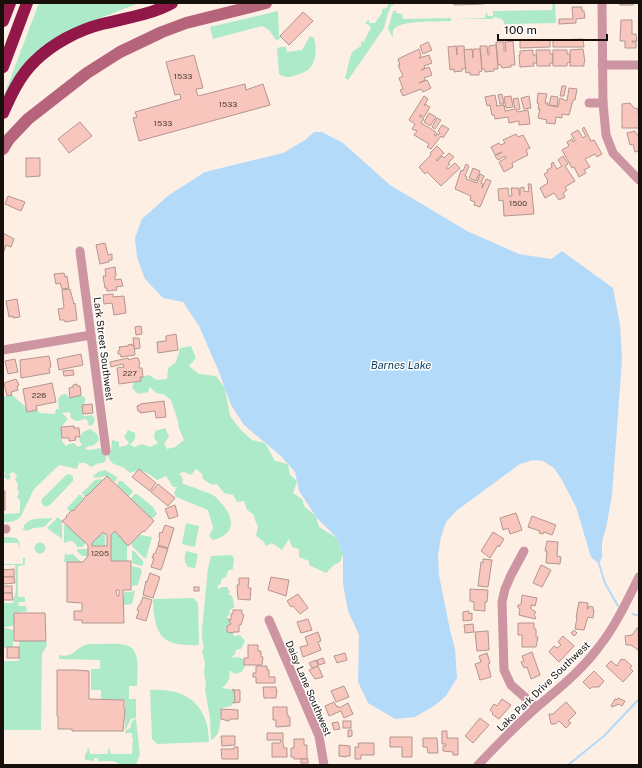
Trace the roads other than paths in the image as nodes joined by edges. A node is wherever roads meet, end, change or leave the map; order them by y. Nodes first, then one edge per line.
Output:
1 (10, 3) edge
2 (27, 3) edge
3 (172, 3) edge
4 (266, 3) edge
5 (602, 3) edge
6 (3, 21) edge
7 (602, 65) junction
8 (639, 65) edge
9 (3, 67) edge
10 (589, 103) dead end
11 (603, 103) junction
12 (3, 113) edge
13 (3, 149) edge
14 (639, 180) edge
15 (80, 251) dead end
16 (91, 335) junction
17 (3, 350) edge
18 (106, 451) dead end
19 (524, 551) dead end
20 (639, 577) edge
21 (269, 620) dead end
22 (536, 708) junction
23 (324, 765) edge
24 (478, 765) edge

1 - 6 highway
2 - 9 highway
3 - 12 highway
4 - 13 street
5 - 7 street
7 - 8 street
7 - 11 street
10 - 11 street
11 - 14 street
15 - 16 street, Lark Street Southwest
16 - 17 street
16 - 18 street, Lark Street Southwest
19 - 22 street
20 - 22 street, Lake Park Drive Southwest
21 - 23 street, Daisy Lane Southwest
22 - 24 street, Lake Park Drive Southwest

